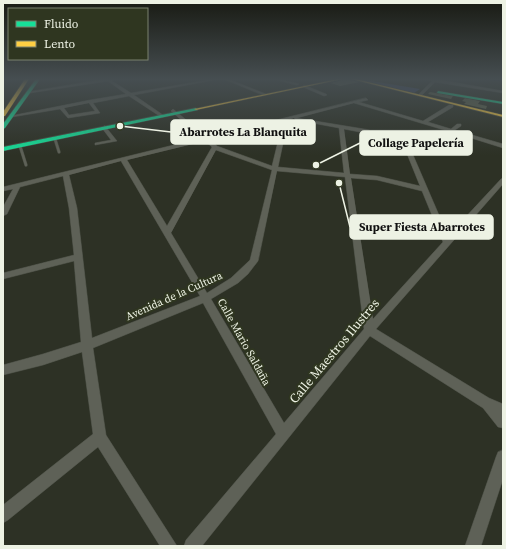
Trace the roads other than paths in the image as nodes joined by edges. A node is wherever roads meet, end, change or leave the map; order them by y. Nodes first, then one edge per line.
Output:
1 (9, 105) edge
2 (18, 105) edge
3 (73, 105) edge
4 (93, 105) edge
5 (145, 105) edge
6 (205, 105) edge
7 (345, 105) edge
8 (363, 105) edge
9 (463, 105) edge
10 (451, 106) dead end
11 (61, 107) junction
12 (175, 111) junction
13 (159, 114) junction
14 (8, 115) edge
15 (503, 116) edge
16 (287, 119) junction
17 (423, 123) junction
18 (459, 125) dead end
19 (3, 127) edge
20 (105, 128) junction
21 (341, 128) junction
22 (451, 131) junction
23 (401, 133) junction
24 (205, 138) junction
25 (55, 139) junction
26 (3, 144) edge
27 (97, 144) dead end
28 (20, 146) junction
29 (215, 146) junction
30 (503, 146) edge
31 (3, 149) edge
32 (59, 152) dead end
33 (123, 159) junction
34 (26, 165) dead end
35 (276, 169) junction
36 (65, 173) junction
37 (348, 176) junction
38 (503, 180) edge
39 (18, 185) junction
40 (3, 189) edge
41 (423, 189) junction
42 (3, 214) edge
43 (167, 233) junction
44 (447, 243) junction
45 (79, 257) junction
46 (3, 276) edge
47 (206, 297) junction
48 (369, 330) junction
49 (87, 346) junction
50 (3, 370) edge
51 (485, 402) junction
52 (503, 411) edge
53 (503, 422) edge
54 (283, 434) junction
55 (100, 437) junction
56 (503, 457) edge
57 (3, 515) edge
58 (169, 546) edge
59 (192, 546) edge
60 (472, 546) edge

1 - 14 main road
2 - 14 main road
3 - 11 street
4 - 11 street
5 - 13 street
6 - 12 main road
7 - 16 street
8 - 17 street
9 - 15 main road
10 - 17 street
11 - 14 street
12 - 13 main road
12 - 24 street
13 - 20 main road
13 - 26 main road
14 - 19 main road
16 - 21 street
16 - 24 street
16 - 35 street, Avenida de la Cultura
17 - 22 street
18 - 22 street
20 - 25 main road
20 - 27 street
21 - 23 street
21 - 37 street
22 - 23 street
22 - 30 street
23 - 41 street
24 - 29 street
24 - 33 street
25 - 28 main road
25 - 32 lane
28 - 31 main road
28 - 34 lane
29 - 35 street
29 - 43 street
33 - 36 street
33 - 43 street, Calle Mario Saldaña
35 - 37 street
35 - 47 street, Avenida de la Cultura
36 - 39 street
36 - 45 street
37 - 41 street
37 - 48 street
38 - 44 street, Calle Maestros Ilustres
39 - 40 street
39 - 42 street
41 - 44 street
43 - 47 street, Calle Mario Saldaña
44 - 48 street, Calle Maestros Ilustres
45 - 46 street
45 - 49 street
47 - 49 street, Avenida de la Cultura
47 - 54 street, Calle Mario Saldaña
48 - 51 street
48 - 54 street, Calle Maestros Ilustres
49 - 50 street, Avenida de la Cultura
49 - 55 street
51 - 52 street
51 - 53 street
54 - 59 street, Calle Maestros Ilustres
55 - 57 street
55 - 58 street
56 - 60 street

